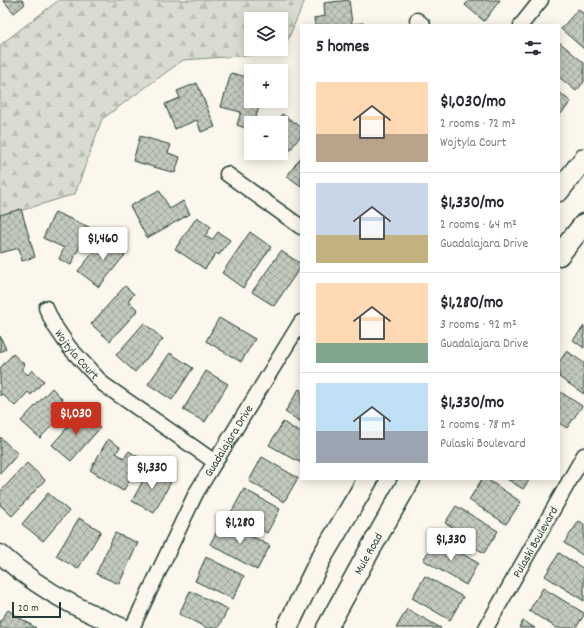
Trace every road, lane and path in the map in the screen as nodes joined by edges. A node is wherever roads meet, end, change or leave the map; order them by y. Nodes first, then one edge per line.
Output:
1 (541, 0) edge
2 (522, 24) edge
3 (584, 160) edge
4 (227, 174) dead end
5 (560, 190) edge
6 (584, 224) edge
7 (300, 226) edge
8 (560, 255) edge
9 (46, 308) dead end
10 (300, 324) edge
11 (584, 455) edge
12 (215, 462) junction
13 (367, 480) edge
14 (409, 480) edge
15 (2, 559) edge
16 (123, 628) edge
17 (132, 628) edge
18 (287, 628) edge
19 (327, 628) edge
20 (486, 628) edge

1 - 2 street
3 - 5 main road
4 - 7 street
6 - 8 main road
9 - 12 street, Wojtyla Court
10 - 12 street, Guadalajara Drive
11 - 20 street, Pulaski Boulevard
12 - 17 street, Guadalajara Drive
13 - 18 main road
14 - 19 main road, Mule Road
15 - 16 street

